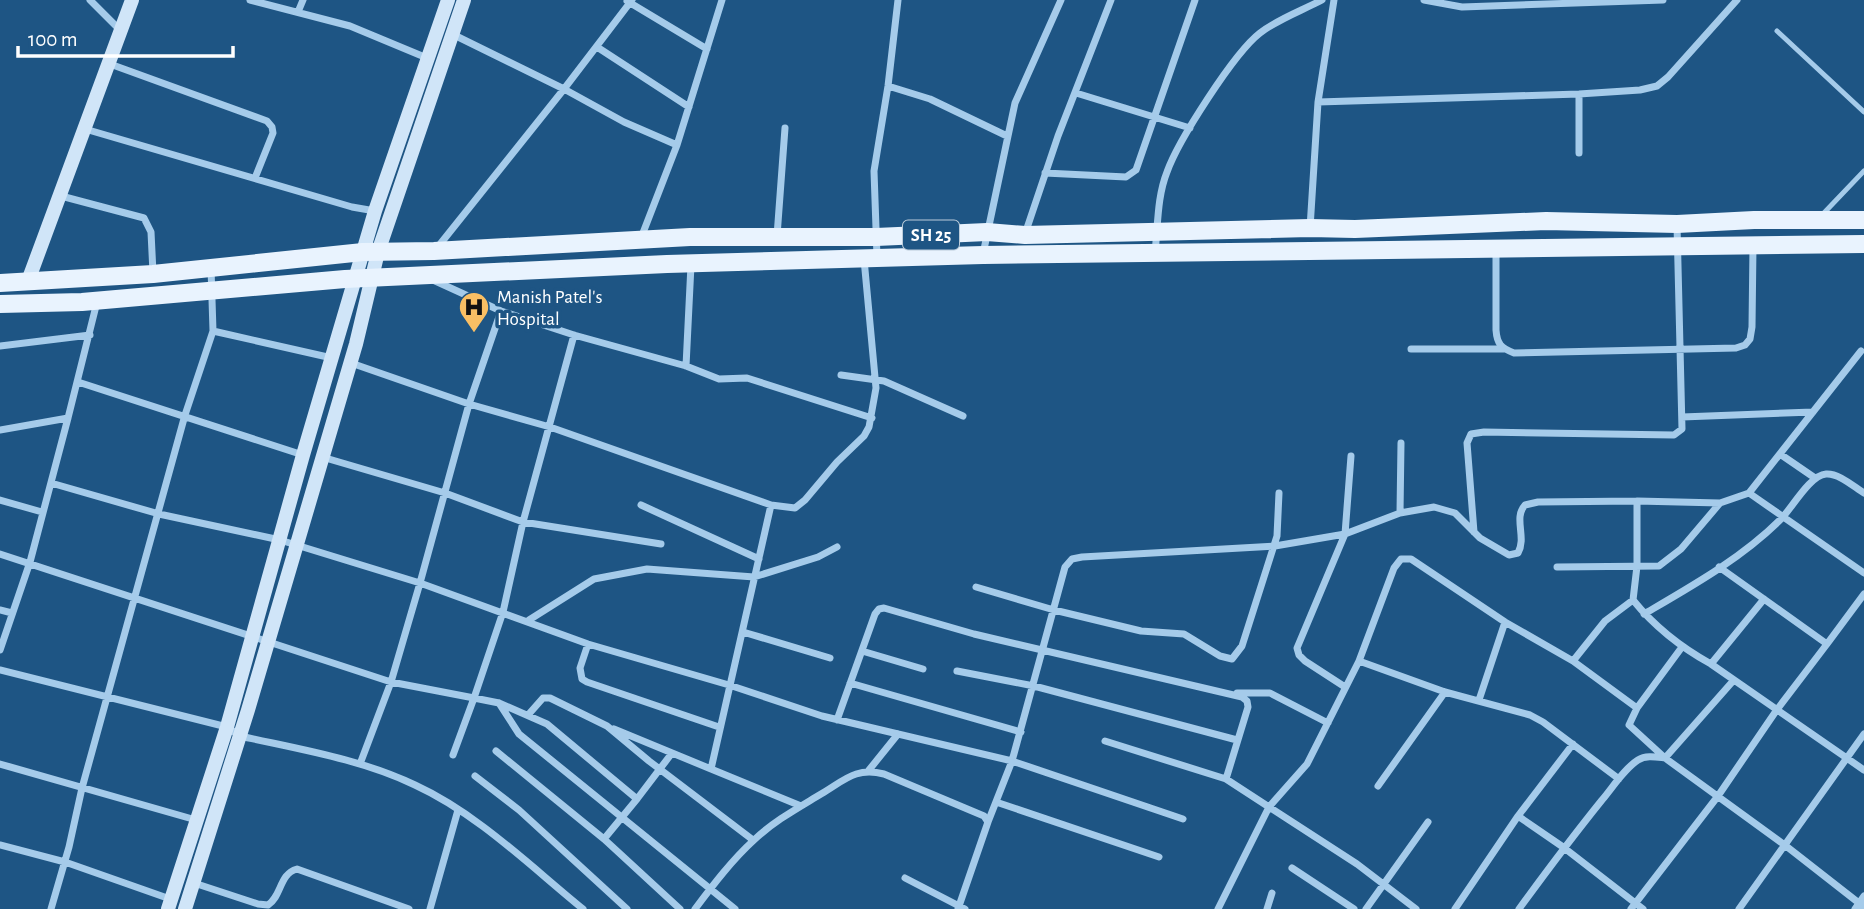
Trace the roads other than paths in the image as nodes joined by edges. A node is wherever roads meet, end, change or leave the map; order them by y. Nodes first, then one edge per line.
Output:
1 (89, 0) edge
2 (132, 0) edge
3 (250, 0) edge
4 (303, 0) edge
5 (448, 0) edge
6 (464, 0) edge
7 (722, 0) edge
8 (898, 0) edge
9 (1061, 0) edge
10 (1111, 0) edge
11 (1195, 0) edge
12 (1322, 0) edge
13 (1334, 0) edge
14 (1424, 0) edge
15 (1663, 0) edge
16 (1737, 0) edge
17 (630, 1) edge
18 (298, 12) junction
19 (121, 31) junction
20 (1777, 31) dead end
21 (452, 34) junction
22 (597, 47) junction
23 (707, 49) junction
24 (428, 58) junction
25 (110, 64) junction
26 (888, 86) junction
27 (564, 89) junction
28 (1076, 93) junction
29 (1579, 94) junction
30 (1318, 102) junction
31 (689, 107) junction
32 (1864, 112) edge
33 (1154, 118) junction
34 (785, 128) dead end
35 (1190, 128) junction
36 (85, 129) junction
37 (1007, 136) junction
38 (677, 145) junction
39 (1579, 153) dead end
40 (1864, 171) edge
41 (1045, 173) junction
42 (255, 178) junction
43 (61, 196) junction
44 (375, 211) junction
45 (1818, 220) junction
46 (1839, 220) junction
47 (1864, 220) edge
48 (1677, 224) junction
49 (1310, 228) junction
50 (987, 232) junction
51 (1157, 232) junction
52 (1025, 235) junction
53 (776, 237) junction
54 (876, 237) junction
55 (640, 242) junction
56 (1838, 244) junction
57 (1864, 244) edge
58 (1753, 245) junction
59 (1678, 246) junction
60 (1496, 248) junction
61 (435, 251) junction
62 (370, 252) junction
63 (1155, 253) junction
64 (983, 255) junction
65 (870, 258) junction
66 (691, 263) junction
67 (211, 268) junction
68 (153, 274) junction
69 (423, 276) junction
70 (355, 278) junction
71 (373, 278) junction
72 (28, 281) junction
73 (0, 283) edge
74 (211, 291) junction
75 (97, 301) junction
76 (0, 304) edge
77 (501, 311) junction
78 (213, 331) junction
79 (90, 335) junction
80 (574, 335) junction
81 (0, 346) edge
82 (1411, 349) dead end
83 (1503, 349) junction
84 (1682, 351) junction
85 (1861, 351) dead end
86 (332, 358) junction
87 (350, 363) junction
88 (686, 366) junction
89 (841, 375) dead end
90 (875, 379) junction
91 (78, 382) junction
92 (469, 404) junction
93 (1813, 412) junction
94 (185, 415) junction
95 (964, 416) dead end
96 (1682, 417) junction
97 (68, 418) junction
98 (872, 418) junction
99 (550, 427) junction
100 (0, 430) edge
101 (1401, 443) dead end
102 (1780, 454) junction
103 (303, 455) junction
104 (1351, 456) dead end
105 (321, 457) junction
106 (1815, 478) junction
107 (51, 483) junction
108 (445, 493) junction
109 (1279, 493) dead end
110 (1749, 493) junction
111 (1864, 493) edge
112 (0, 500) edge
113 (1637, 501) junction
114 (1720, 503) junction
115 (641, 505) dead end
116 (771, 505) junction
117 (42, 512) junction
118 (1399, 513) junction
119 (159, 514) junction
120 (1783, 517) junction
121 (523, 522) junction
122 (1474, 533) junction
123 (1345, 534) junction
124 (280, 540) junction
125 (661, 544) dead end
126 (295, 546) junction
127 (1275, 546) junction
128 (836, 547) dead end
129 (0, 554) edge
130 (759, 559) junction
131 (30, 562) junction
132 (1637, 566) junction
133 (1556, 567) dead end
134 (1719, 567) junction
135 (1864, 573) edge
136 (754, 578) junction
137 (421, 583) junction
138 (976, 587) dead end
139 (1864, 594) edge
140 (135, 599) junction
141 (1764, 599) junction
142 (1633, 600) junction
143 (0, 610) edge
144 (1054, 610) junction
145 (503, 612) junction
146 (12, 613) junction
147 (1644, 614) junction
148 (528, 621) junction
149 (1505, 622) junction
150 (744, 632) junction
151 (253, 638) junction
152 (268, 642) junction
153 (588, 644) junction
154 (1827, 644) junction
155 (1682, 647) junction
156 (0, 650) edge
157 (1044, 650) junction
158 (862, 651) junction
159 (831, 658) dead end
160 (1359, 661) junction
161 (1573, 661) junction
162 (1711, 664) junction
163 (923, 669) dead end
164 (0, 670) edge
165 (957, 671) dead end
166 (1733, 681) junction
167 (391, 682) junction
168 (850, 683) junction
169 (729, 685) junction
170 (1034, 686) junction
171 (1345, 687) junction
172 (1445, 692) junction
173 (1229, 693) junction
174 (108, 697) junction
175 (474, 698) junction
176 (1479, 701) junction
177 (499, 703) junction
178 (1637, 708) junction
179 (1776, 711) junction
180 (528, 715) junction
181 (837, 720) junction
182 (1328, 723) junction
183 (607, 726) junction
184 (227, 727) junction
185 (719, 727) junction
186 (1021, 732) junction
187 (898, 734) junction
188 (1864, 734) edge
189 (240, 736) junction
190 (1237, 740) junction
191 (1105, 741) dead end
192 (1573, 744) junction
193 (496, 751) dead end
194 (672, 753) junction
195 (453, 755) dead end
196 (1665, 758) junction
197 (1847, 759) junction
198 (1012, 761) junction
199 (0, 764) edge
200 (359, 764) junction
201 (711, 769) junction
202 (660, 770) junction
203 (869, 770) junction
204 (1864, 770) edge
205 (475, 776) dead end
206 (1227, 779) junction
207 (1619, 779) junction
208 (1378, 786) dead end
209 (82, 788) junction
210 (1718, 796) junction
211 (637, 799) junction
212 (996, 802) junction
213 (801, 806) junction
214 (1269, 807) junction
215 (458, 810) junction
216 (1518, 816) junction
217 (623, 818) junction
218 (1183, 819) dead end
219 (196, 820) junction
220 (988, 822) junction
221 (1428, 822) dead end
222 (604, 839) junction
223 (753, 840) junction
224 (0, 845) edge
225 (1786, 846) junction
226 (1563, 847) junction
227 (1159, 857) dead end
228 (65, 862) junction
229 (1292, 868) dead end
230 (905, 878) dead end
231 (193, 883) junction
232 (1382, 884) junction
233 (710, 890) junction
234 (1272, 893) dead end
235 (170, 904) edge
236 (1860, 904) edge
237 (1633, 906) edge
238 (186, 907) edge
239 (961, 908) edge
240 (51, 909) edge
241 (409, 909) edge
242 (430, 909) edge
243 (583, 909) edge
244 (627, 909) edge
245 (680, 909) edge
246 (695, 909) edge
247 (735, 909) edge
248 (1219, 909) edge
249 (1266, 909) edge
250 (1354, 909) edge
251 (1366, 909) edge
252 (1416, 909) edge
253 (1455, 909) edge
254 (1519, 909) edge
255 (1643, 909) edge
256 (1739, 909) edge

1 - 19 street
2 - 19 street
3 - 18 street
4 - 18 street
5 - 24 street
6 - 21 street
7 - 23 street
8 - 26 street
9 - 37 street
10 - 28 street
11 - 33 street
12 - 35 street
13 - 30 street
14 - 15 street
16 - 29 street
17 - 22 street
17 - 23 street
18 - 24 street
19 - 25 street
20 - 32 lane
21 - 27 street
21 - 62 street
22 - 27 street
22 - 31 street
23 - 31 street
24 - 44 street
25 - 36 street
25 - 42 street
26 - 37 street
26 - 54 street
27 - 38 street
27 - 61 street
28 - 33 street
28 - 41 street
29 - 30 street
29 - 39 street
30 - 49 street
31 - 38 street
33 - 35 street
33 - 41 street
34 - 53 street
35 - 51 street
36 - 42 street
36 - 43 street
37 - 50 street
38 - 55 street
40 - 45 lane
41 - 52 street
42 - 44 street
43 - 68 street
43 - 72 street
44 - 62 street
45 - 46 main road, SH 25
45 - 48 main road, SH 25
46 - 47 main road, SH 25
46 - 56 main road
48 - 49 main road, SH 25
48 - 59 street
49 - 51 main road, SH 25
50 - 52 main road, SH 25
50 - 54 main road, SH 25
50 - 64 street
51 - 52 main road, SH 25
51 - 63 street
53 - 54 main road, SH 25
53 - 55 main road, SH 25
54 - 65 street
55 - 61 main road, SH 25
56 - 57 main road
56 - 58 main road
58 - 59 main road
58 - 84 street
59 - 60 main road
59 - 84 street
60 - 63 main road
60 - 83 street
61 - 62 main road, SH 25
62 - 67 main road, SH 25
62 - 70 street
62 - 71 street
63 - 64 main road
64 - 65 main road
65 - 66 main road
65 - 90 street
66 - 69 main road
66 - 88 street
67 - 68 main road, SH 25
67 - 74 street
68 - 72 main road, SH 25
69 - 71 main road
69 - 77 street
70 - 71 main road
70 - 74 main road
70 - 86 street
71 - 87 street
72 - 73 main road, SH 25
74 - 75 main road
74 - 78 street
75 - 76 main road
75 - 79 street
77 - 80 street
77 - 92 street
78 - 86 street
78 - 94 street
79 - 81 street
79 - 91 street
80 - 88 street
80 - 99 street
82 - 83 street
83 - 84 street
84 - 96 street
85 - 93 street
86 - 103 street
87 - 92 street
87 - 105 street
88 - 98 street
89 - 90 street
90 - 95 street
90 - 98 street
91 - 94 street
91 - 97 street
92 - 99 street
92 - 108 street
93 - 96 street
93 - 102 street
94 - 103 street
94 - 119 street
96 - 122 street
97 - 100 street
97 - 107 street
98 - 116 street
99 - 116 street
99 - 121 street
101 - 118 street
102 - 106 street
102 - 110 street
103 - 124 street
104 - 123 street
105 - 108 street
105 - 126 street
106 - 111 street
106 - 120 street
107 - 117 street
107 - 119 street
108 - 121 street
108 - 137 street
109 - 127 street
110 - 114 street
110 - 120 street
112 - 117 street
113 - 114 street
113 - 122 street
113 - 132 street
114 - 132 street
115 - 130 street
116 - 130 street
117 - 131 street
118 - 122 street
118 - 123 street
119 - 124 street
119 - 140 street
120 - 134 street
120 - 135 street
121 - 125 street
121 - 145 street
123 - 127 street
123 - 171 street
124 - 126 street
124 - 151 street
126 - 137 street
126 - 152 street
127 - 144 street
127 - 144 street
128 - 136 street
129 - 131 street
130 - 136 street
131 - 140 street
131 - 146 street
132 - 133 street
132 - 142 street
134 - 141 street
134 - 147 street
136 - 148 street
136 - 150 street
137 - 145 street
137 - 167 street
138 - 144 street
139 - 154 street
140 - 151 street
140 - 174 street
141 - 154 street
141 - 162 street
142 - 147 street
142 - 161 street
143 - 146 street
144 - 157 street
145 - 148 street
145 - 175 street
146 - 156 street
147 - 155 street
148 - 153 street
149 - 160 street
149 - 161 street
149 - 176 street
150 - 159 street
150 - 169 street
151 - 152 street
151 - 184 street
152 - 167 street
152 - 189 street
153 - 169 street
153 - 185 street
154 - 179 street
155 - 162 street
155 - 178 street
157 - 158 street
157 - 170 street
157 - 173 street
158 - 163 street
158 - 168 street
160 - 171 street
160 - 172 street
161 - 178 street
162 - 166 street
164 - 174 street
165 - 170 street
166 - 179 street
166 - 196 street
167 - 175 street
167 - 200 street
168 - 181 street
168 - 186 street
169 - 181 street
169 - 185 street
170 - 186 street
170 - 190 street
171 - 182 street
172 - 176 street
172 - 208 street
173 - 182 street
173 - 190 street
174 - 184 street
174 - 209 street
175 - 177 street
175 - 195 street
176 - 192 street
177 - 180 street
177 - 217 street
178 - 196 street
179 - 197 street
179 - 210 street
180 - 183 street
180 - 211 street
181 - 187 street
182 - 214 street
183 - 194 street
183 - 202 street
184 - 189 street
184 - 219 street
185 - 201 street
186 - 198 street
187 - 198 street
187 - 203 street
188 - 197 street
189 - 200 street
189 - 231 street
190 - 206 street
191 - 206 street
192 - 207 street
192 - 216 street
193 - 222 street
194 - 201 street
194 - 202 street
196 - 207 street
196 - 210 street
197 - 204 street
197 - 225 street
198 - 212 street
198 - 218 street
199 - 209 street
200 - 215 street
201 - 213 street
202 - 211 street
202 - 223 street
203 - 213 street
203 - 220 street
205 - 244 street
206 - 214 street
207 - 226 street
209 - 219 street
209 - 228 street
210 - 225 street
210 - 237 street
211 - 217 street
212 - 220 street
212 - 227 street
213 - 223 street
214 - 232 street
214 - 248 street
215 - 242 street
215 - 243 street
216 - 226 street
216 - 253 street
217 - 222 street
217 - 233 street
219 - 235 street
220 - 239 street
221 - 232 street
222 - 245 street
223 - 233 street
224 - 228 street
225 - 236 street
225 - 256 street
226 - 237 street
226 - 254 street
228 - 235 street
228 - 240 street
229 - 250 street
230 - 239 street
231 - 238 street
231 - 241 street
232 - 251 street
232 - 252 street
233 - 246 street
233 - 247 street
234 - 249 street
235 - 238 street
237 - 255 street

